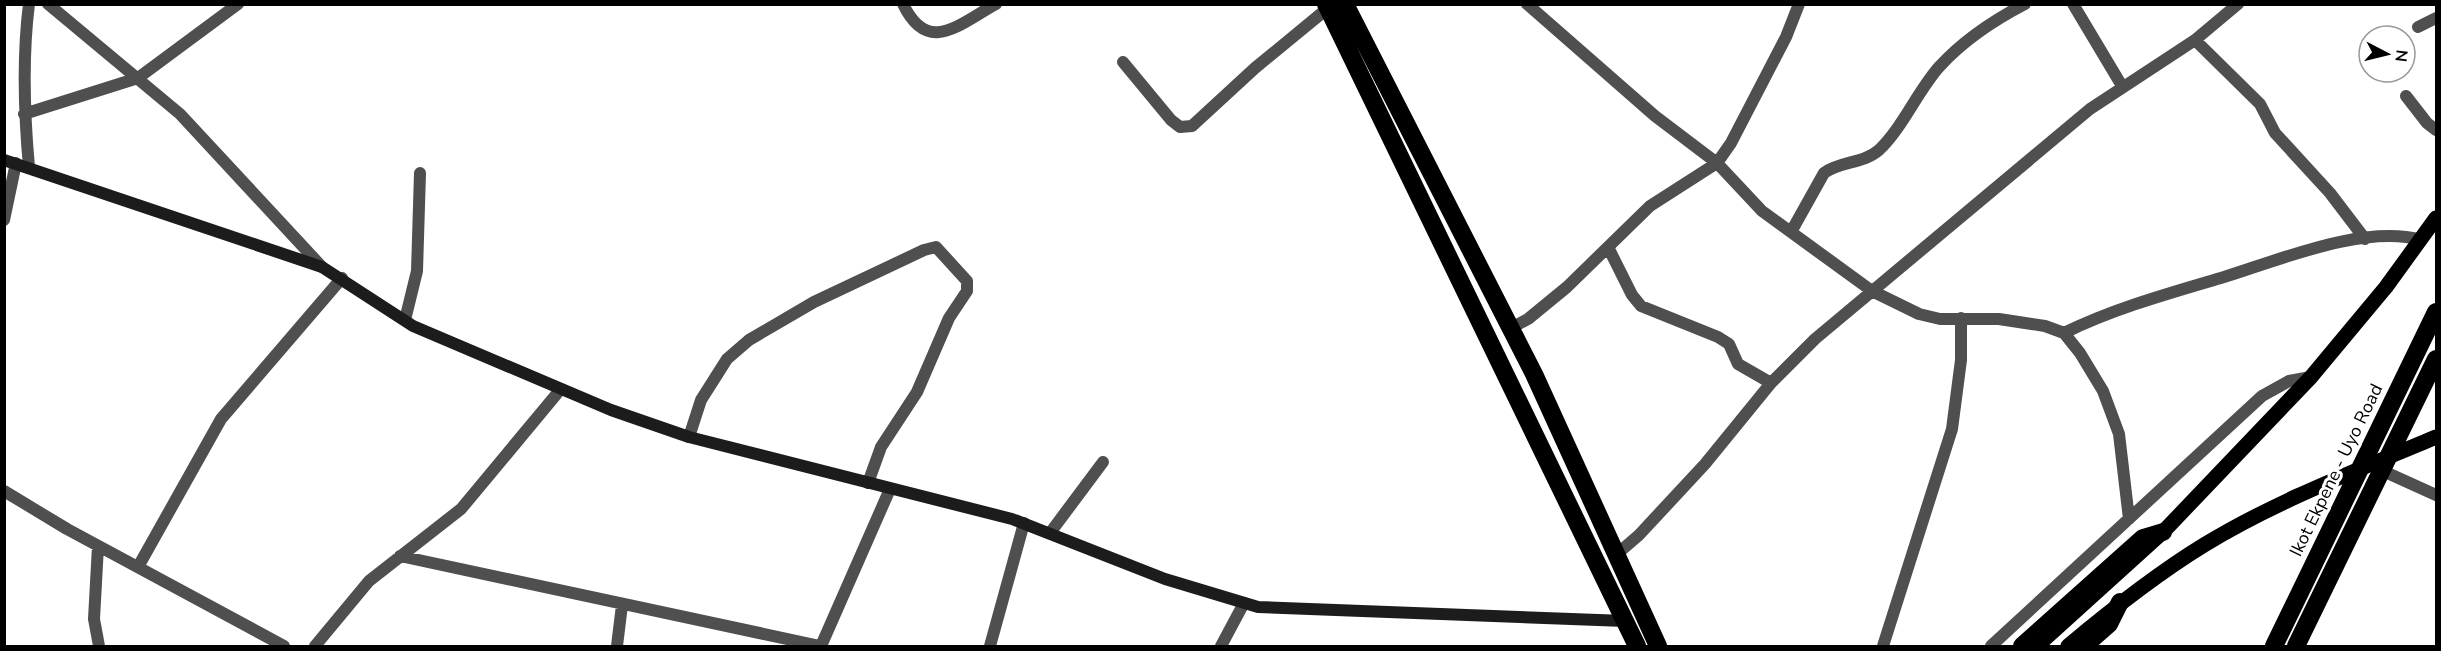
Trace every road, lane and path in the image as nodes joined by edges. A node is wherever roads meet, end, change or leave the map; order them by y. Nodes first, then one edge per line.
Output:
1 (29, 4) edge
2 (48, 4) edge
3 (238, 4) edge
4 (903, 4) edge
5 (996, 4) edge
6 (1527, 4) edge
7 (1799, 4) edge
8 (2025, 4) edge
9 (2073, 4) edge
10 (2238, 4) edge
11 (1333, 6) edge
12 (2436, 18) edge
13 (2418, 27) dead end
14 (2194, 40) junction
15 (1123, 62) dead end
16 (138, 78) junction
17 (2122, 86) junction
18 (2406, 96) dead end
19 (24, 114) junction
20 (2436, 130) edge
21 (10, 162) edge
22 (1717, 163) junction
23 (29, 167) junction
24 (420, 173) dead end
25 (2436, 218) edge
26 (4, 220) edge
27 (1791, 232) junction
28 (2365, 239) junction
29 (2421, 240) junction
30 (1608, 247) junction
31 (322, 267) junction
32 (342, 278) junction
33 (1872, 291) junction
34 (2436, 312) edge
35 (1961, 318) junction
36 (405, 320) junction
37 (1511, 328) junction
38 (2064, 333) junction
39 (2436, 359) edge
40 (2311, 377) junction
41 (1771, 383) junction
42 (560, 390) junction
43 (689, 437) junction
44 (2436, 437) edge
45 (1103, 462) dead end
46 (2383, 471) junction
47 (868, 483) junction
48 (890, 489) junction
49 (4, 491) edge
50 (2436, 495) edge
51 (2129, 519) junction
52 (1024, 523) junction
53 (2163, 532) junction
54 (1050, 533) junction
55 (98, 546) junction
56 (1617, 554) junction
57 (400, 556) junction
58 (138, 567) junction
59 (2120, 602) junction
60 (1244, 603) junction
61 (622, 605) junction
62 (1625, 621) junction
63 (99, 646) edge
64 (284, 646) edge
65 (315, 646) edge
66 (617, 646) edge
67 (820, 646) edge
68 (990, 646) edge
69 (1221, 646) edge
70 (1637, 646) edge
71 (1658, 646) edge
72 (1883, 646) edge
73 (1991, 646) edge
74 (2022, 646) edge
75 (2037, 646) edge
76 (2068, 646) edge
77 (2084, 646) edge
78 (2274, 646) edge
79 (2296, 646) edge

1 - 19 street
2 - 16 street
3 - 16 street
4 - 5 street
6 - 22 street
7 - 22 street
8 - 27 street
9 - 17 street
10 - 14 street
11 - 15 street
11 - 37 highway
11 - 62 highway
12 - 13 street
14 - 17 street
14 - 28 street
16 - 19 street
16 - 31 street
17 - 33 street
18 - 20 street
19 - 23 street
21 - 23 street
21 - 26 street
22 - 27 street
22 - 30 street
23 - 31 street
24 - 36 street
25 - 29 main road
27 - 33 street
28 - 29 street
28 - 38 street
29 - 40 main road
30 - 37 street
30 - 41 street
31 - 32 street
32 - 36 street
32 - 58 street
33 - 35 street
33 - 41 street
34 - 78 highway, Ikot Ekpene - Uyo Road
35 - 38 street
35 - 72 street
36 - 42 street
37 - 56 highway
38 - 51 street
39 - 46 highway
40 - 51 street
40 - 53 main road
41 - 56 street
42 - 43 street
42 - 57 street
43 - 47 street
43 - 47 street
44 - 59 main road
45 - 54 street
46 - 50 street
46 - 79 highway
47 - 48 street
48 - 52 street
48 - 67 street
49 - 55 street
51 - 73 street
52 - 54 street
52 - 68 street
53 - 74 highway
53 - 75 main road
54 - 60 street
55 - 58 street
55 - 63 street
56 - 71 highway
57 - 61 street
57 - 65 street
58 - 64 street
59 - 76 main road
59 - 77 highway
60 - 62 street
60 - 69 street
61 - 66 street
61 - 67 street
62 - 70 highway

